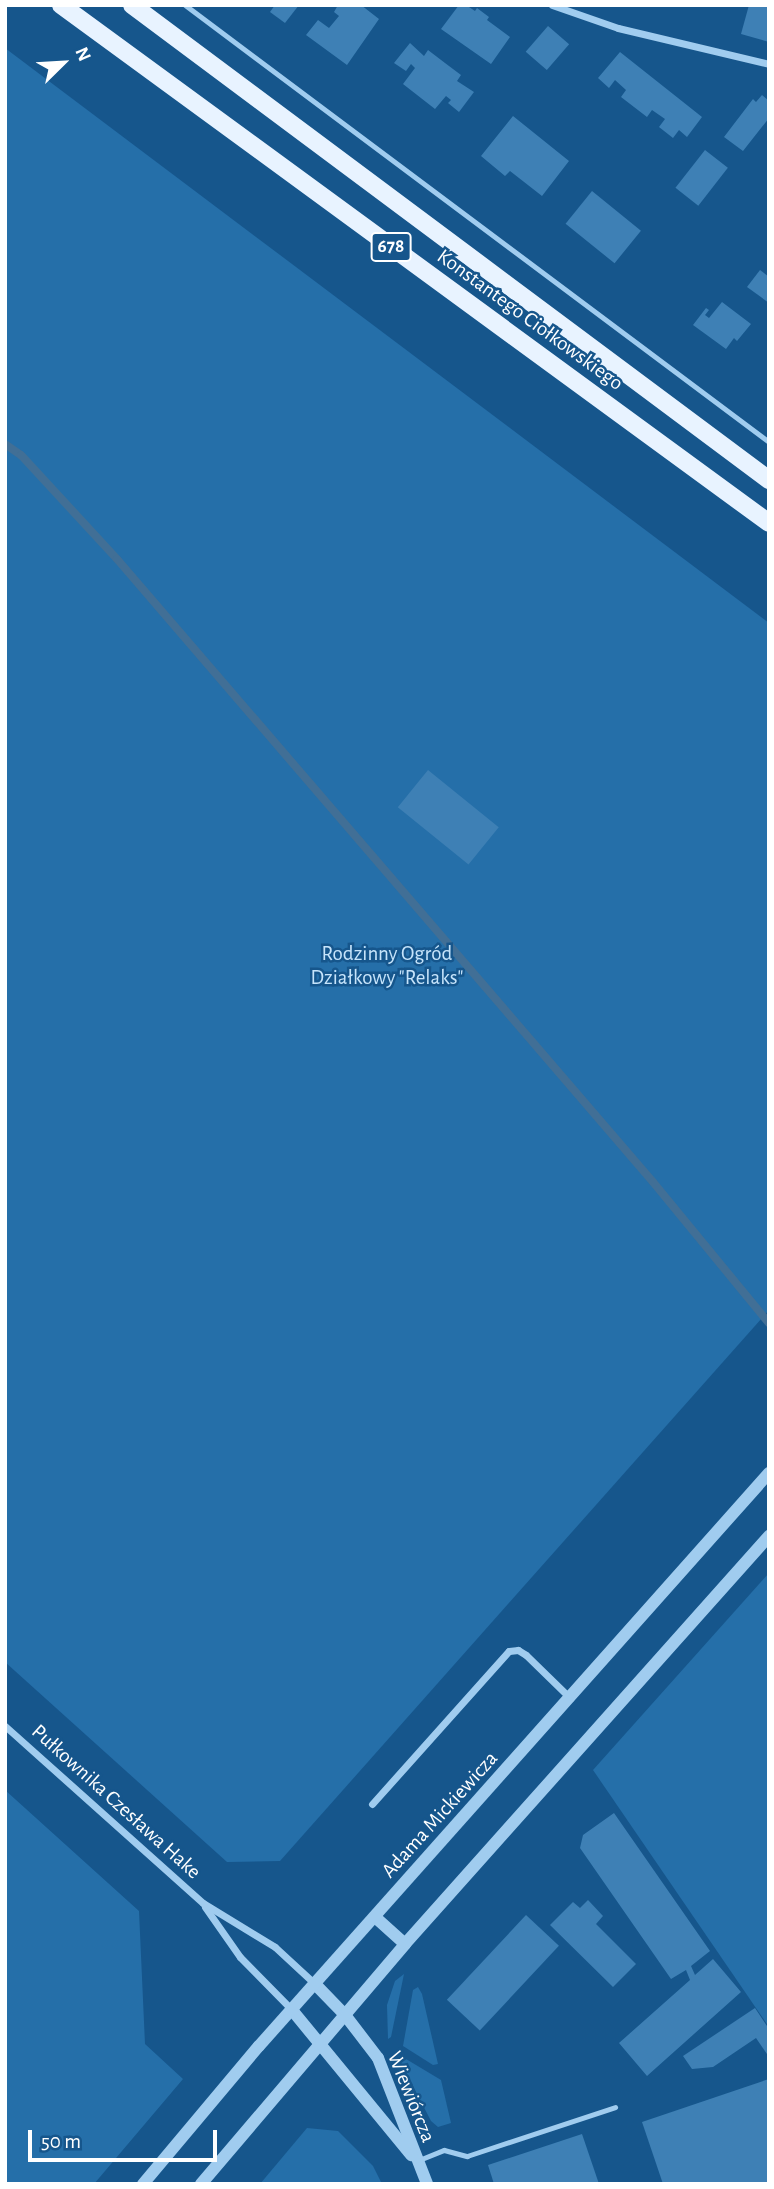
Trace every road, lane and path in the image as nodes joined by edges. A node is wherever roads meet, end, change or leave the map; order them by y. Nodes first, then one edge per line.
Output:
1 (61, 5) edge
2 (132, 5) edge
3 (185, 5) edge
4 (552, 5) edge
5 (769, 64) edge
6 (769, 442) edge
7 (769, 480) edge
8 (769, 523) edge
9 (769, 1474) edge
10 (769, 1536) edge
11 (570, 1698) junction
12 (5, 1726) edge
13 (372, 1804) dead end
14 (203, 1903) junction
15 (375, 1917) junction
16 (405, 1944) junction
17 (315, 1984) junction
18 (292, 2010) junction
19 (345, 2015) junction
20 (320, 2044) junction
21 (615, 2107) dead end
22 (416, 2161) junction
23 (143, 2184) edge
24 (201, 2184) edge
25 (427, 2184) edge

1 - 8 main road, Konstantego Ciołkowskiego / 678
2 - 7 main road, Konstantego Ciołkowskiego / 678
3 - 6 lane
4 - 5 street
9 - 11 street, Adama Mickiewicza
10 - 16 street
11 - 13 street
11 - 15 street, Adama Mickiewicza
12 - 14 street, Pułkownika Czesława Hake
14 - 17 street, Pułkownika Czesława Hake
14 - 18 street, Pułkownika Czesława Hake
15 - 16 street
15 - 17 street, Adama Mickiewicza
16 - 19 street
17 - 18 street, Adama Mickiewicza
17 - 19 street, Wiewiórcza
18 - 20 street, Wiewiórcza
18 - 23 street, Adama Mickiewicza
19 - 20 street
19 - 22 street, Wiewiórcza
20 - 22 street, Wiewiórcza
20 - 24 street
21 - 22 lane
22 - 25 street, Wiewiórcza

